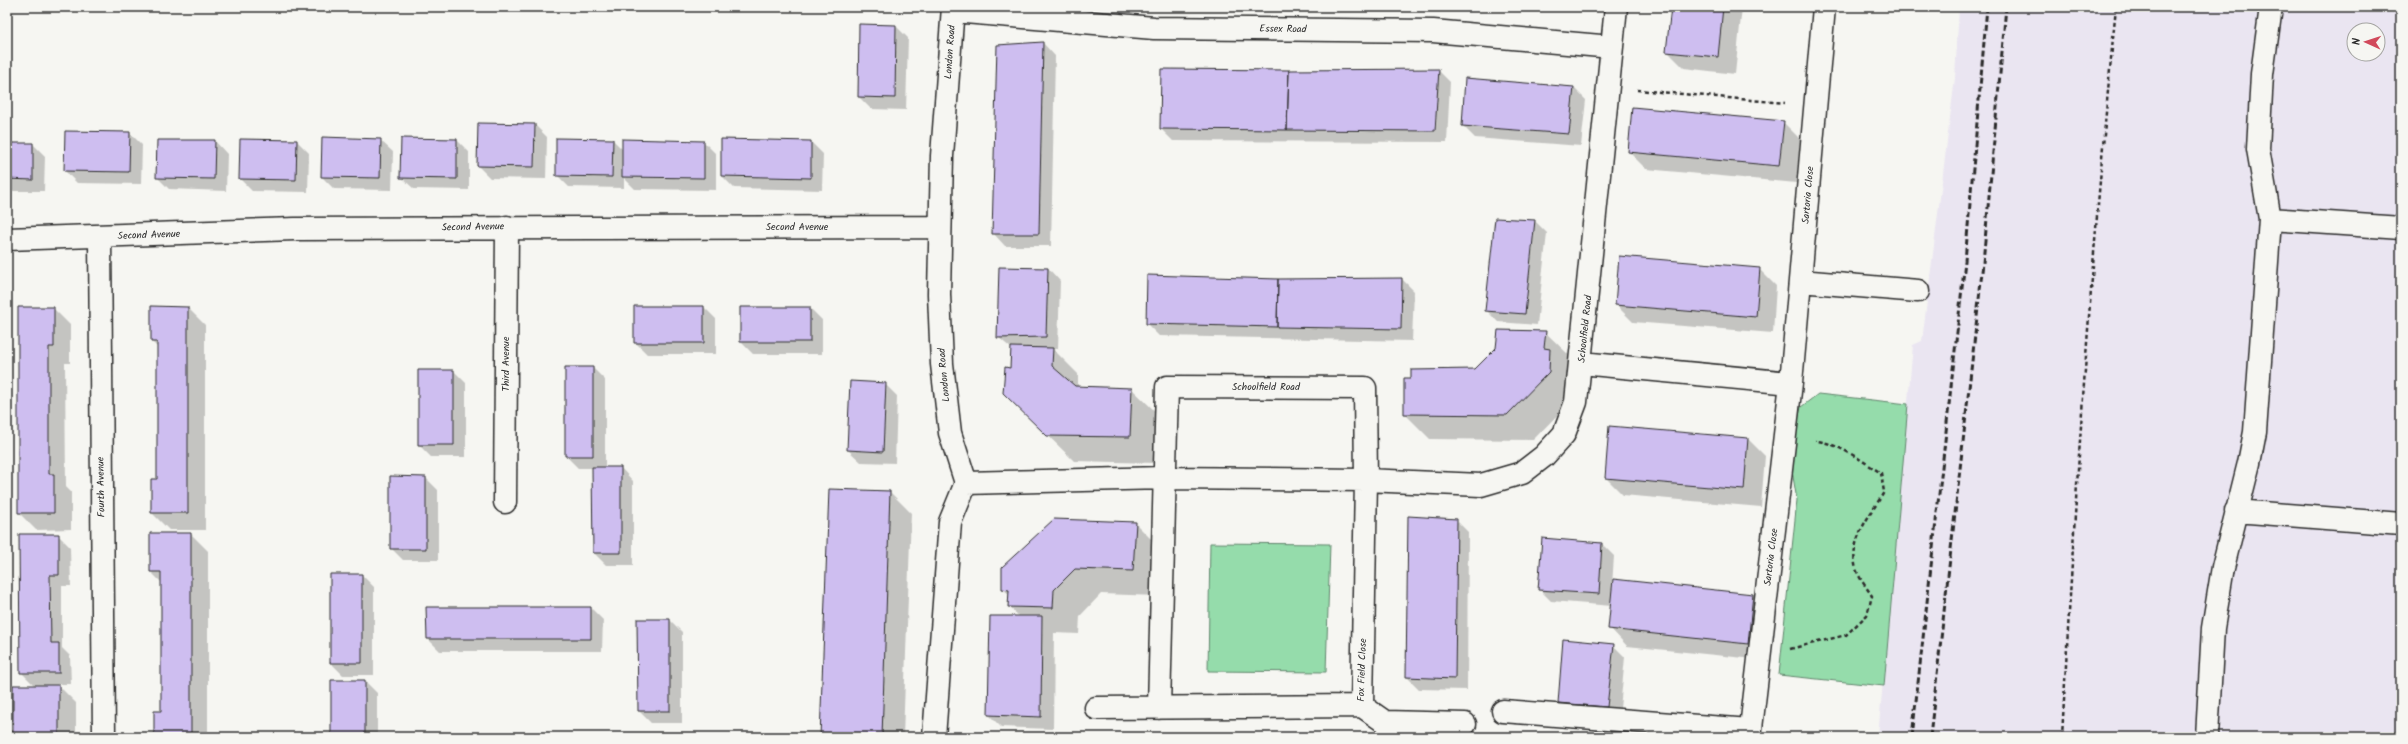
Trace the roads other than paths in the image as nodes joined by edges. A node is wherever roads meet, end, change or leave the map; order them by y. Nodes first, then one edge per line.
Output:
1 (1616, 7) edge
2 (1824, 7) edge
3 (2271, 7) edge
4 (953, 9) edge
5 (1612, 47) junction
6 (2270, 219) junction
7 (507, 227) junction
8 (939, 227) junction
9 (2401, 228) edge
10 (100, 237) junction
11 (7, 238) edge
12 (1800, 281) junction
13 (1918, 291) dead end
14 (1581, 363) junction
15 (1791, 383) junction
16 (1164, 478) junction
17 (1366, 480) junction
18 (966, 483) junction
19 (505, 502) dead end
20 (2236, 512) junction
21 (2401, 524) edge
22 (1362, 706) junction
23 (1096, 708) dead end
24 (1159, 708) junction
25 (1503, 711) dead end
26 (1465, 724) dead end
27 (1750, 734) edge
28 (104, 737) edge
29 (934, 737) edge
30 (2207, 737) edge

1 - 5 street, Schoolfield Road
2 - 12 street, Sartoria Close
3 - 6 street
4 - 5 street, Essex Road
4 - 8 street, London Road
5 - 14 street, Schoolfield Road
6 - 9 street
6 - 20 street
7 - 8 street, Second Avenue
7 - 10 street, Second Avenue
7 - 19 street, Third Avenue
8 - 18 street, London Road
10 - 11 street, Second Avenue
10 - 28 street, Fourth Avenue
12 - 13 street
12 - 15 street, Sartoria Close
14 - 15 street
14 - 17 street, Schoolfield Road
15 - 27 street, Sartoria Close
16 - 17 street, Schoolfield Road
16 - 17 street, Schoolfield Road
16 - 18 street, Schoolfield Road
16 - 24 street
17 - 22 street, Fox Field Close
18 - 29 street
20 - 21 street
20 - 30 street
22 - 24 street, Fox Field Close
22 - 26 street
23 - 24 street, Fox Field Close
25 - 27 street, Sartoria Close

